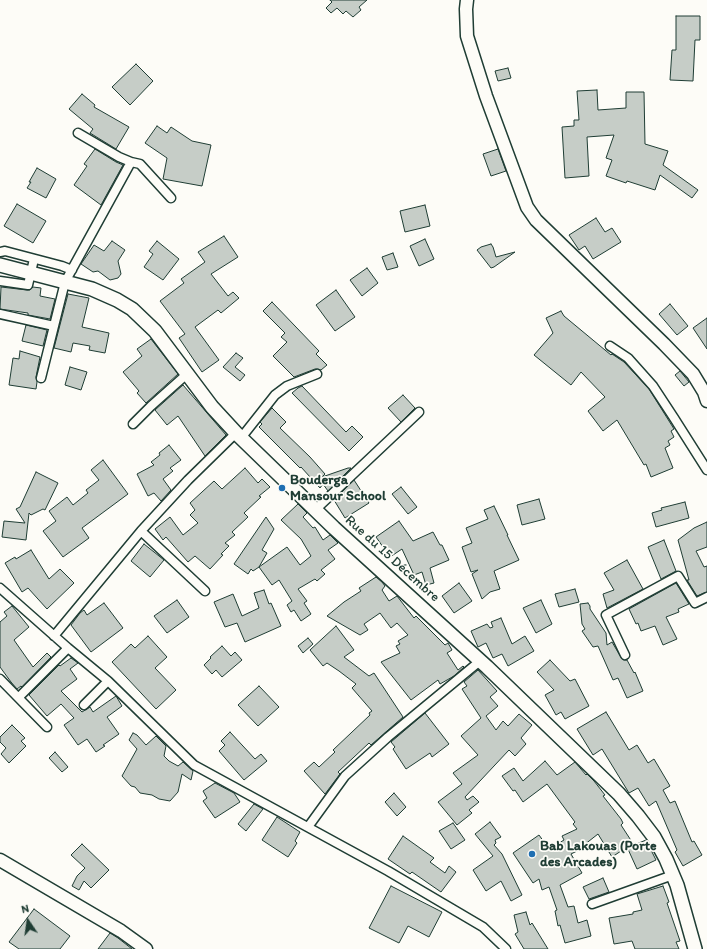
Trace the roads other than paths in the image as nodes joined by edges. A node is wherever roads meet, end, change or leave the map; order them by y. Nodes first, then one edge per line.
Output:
1 (467, 0) edge
2 (78, 133) dead end
3 (131, 162) junction
4 (171, 198) dead end
5 (0, 252) edge
6 (34, 259) junction
7 (0, 265) edge
8 (30, 272) junction
9 (68, 276) junction
10 (0, 281) edge
11 (0, 314) edge
12 (54, 326) junction
13 (610, 346) dead end
14 (187, 374) junction
15 (317, 374) dead end
16 (41, 378) dead end
17 (707, 401) edge
18 (419, 412) dead end
19 (133, 424) dead end
20 (238, 436) junction
21 (707, 470) edge
22 (315, 510) junction
23 (141, 531) junction
24 (0, 588) edge
25 (205, 591) dead end
26 (707, 597) edge
27 (54, 636) junction
28 (68, 648) junction
29 (625, 655) dead end
30 (480, 661) junction
31 (0, 678) edge
32 (108, 682) junction
33 (19, 697) junction
34 (84, 705) dead end
35 (48, 727) dead end
36 (308, 827) junction
37 (0, 860) edge
38 (673, 875) junction
39 (592, 904) dead end
40 (146, 949) edge
41 (506, 949) edge
42 (695, 949) edge

1 - 17 street
2 - 3 street
3 - 4 street
3 - 9 street
5 - 6 street
6 - 8 street
6 - 9 street
7 - 8 main road, Rue du 15 Décembre
8 - 9 main road, Rue du 15 Décembre
8 - 10 street
9 - 12 street
9 - 14 main road, Rue du 15 Décembre
11 - 12 street
12 - 16 street
13 - 21 street
14 - 19 street
14 - 20 main road, Rue du 15 Décembre
15 - 20 street
18 - 22 street
20 - 22 main road, Rue du 15 Décembre
20 - 23 street
22 - 30 main road, Rue du 15 Décembre
23 - 25 street
23 - 27 street
24 - 27 street
26 - 29 street
27 - 28 street
28 - 32 street
28 - 33 street
30 - 36 street
30 - 38 main road, Rue du 15 Décembre
31 - 33 street
32 - 34 street
32 - 36 street
33 - 35 street
36 - 41 street
37 - 40 street
38 - 39 street
38 - 42 main road, Rue du 15 Décembre

